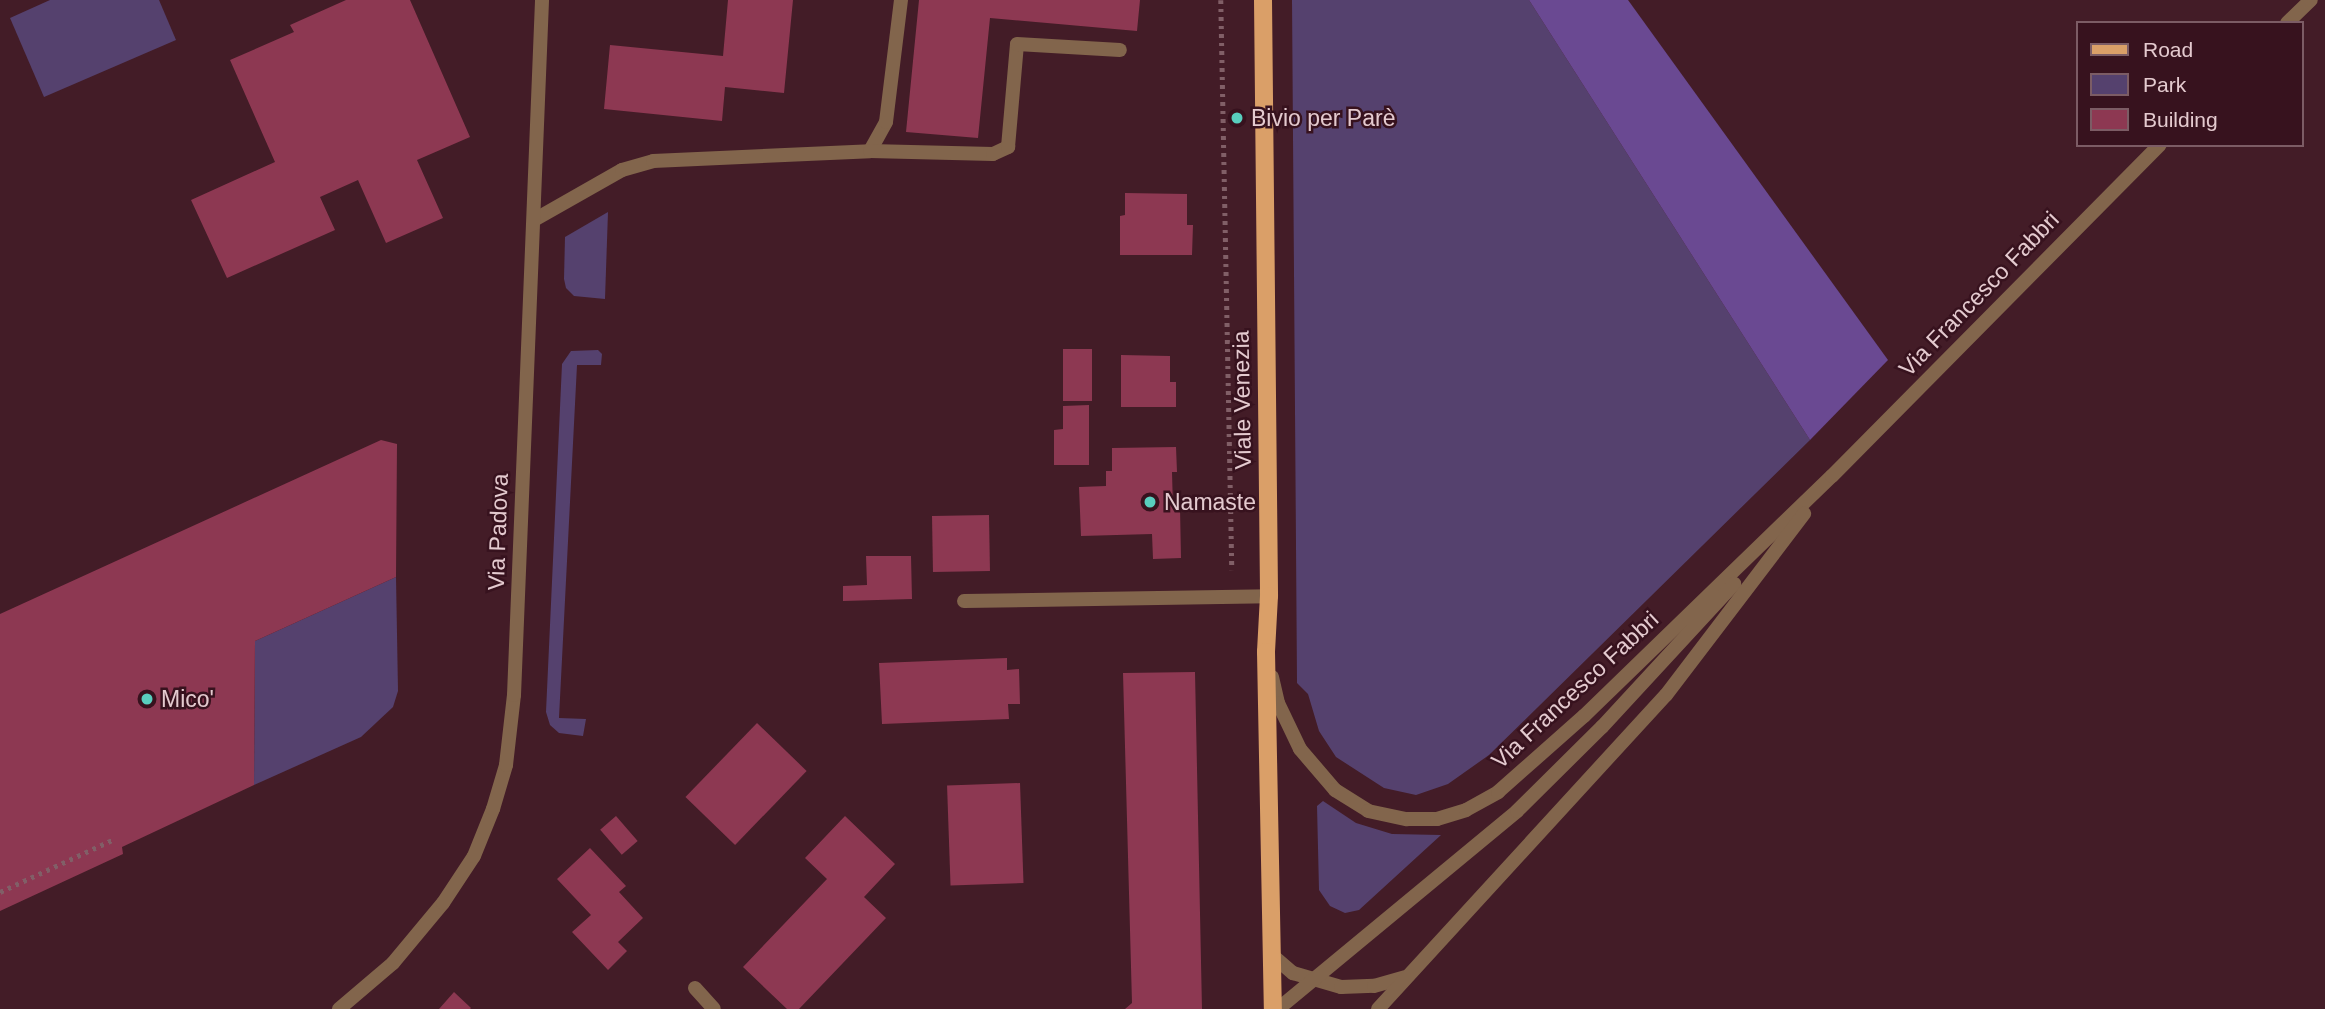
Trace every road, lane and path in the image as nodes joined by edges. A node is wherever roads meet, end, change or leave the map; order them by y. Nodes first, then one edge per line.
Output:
1 (542, 0) edge
2 (901, 0) edge
3 (1221, 0) edge
4 (1263, 0) edge
5 (2311, 0) edge
6 (2289, 21) edge
7 (1120, 50) dead end
8 (2158, 147) edge
9 (870, 151) junction
10 (534, 220) junction
11 (1832, 476) junction
12 (1232, 596) junction
13 (1269, 596) junction
14 (964, 601) dead end
15 (1266, 652) junction
16 (112, 841) dead end
17 (0, 892) edge
18 (1272, 955) junction
19 (1412, 973) junction
20 (1314, 981) junction
21 (695, 988) dead end
22 (339, 1009) edge
23 (714, 1009) edge
24 (1275, 1009) edge
25 (1378, 1009) edge

1 - 10 street, Via Padova
2 - 9 street
3 - 12 path
4 - 13 main road, Viale Venezia
5 - 6 street
7 - 9 street
8 - 11 street, Via Francesco Fabbri
9 - 10 street
10 - 22 street, Via Padova
11 - 15 street, Via Francesco Fabbri
11 - 19 street, Via Francesco Fabbri
11 - 20 street, Via Francesco Fabbri
12 - 13 street
12 - 14 street
13 - 15 main road, Viale Venezia
15 - 18 main road, Viale Venezia
16 - 17 path
18 - 20 street, Via Francesco Fabbri
18 - 24 main road, Viale Venezia
19 - 20 street, Via Francesco Fabbri
19 - 25 street, Via Francesco Fabbri
20 - 24 street, Via Francesco Fabbri
21 - 23 street

